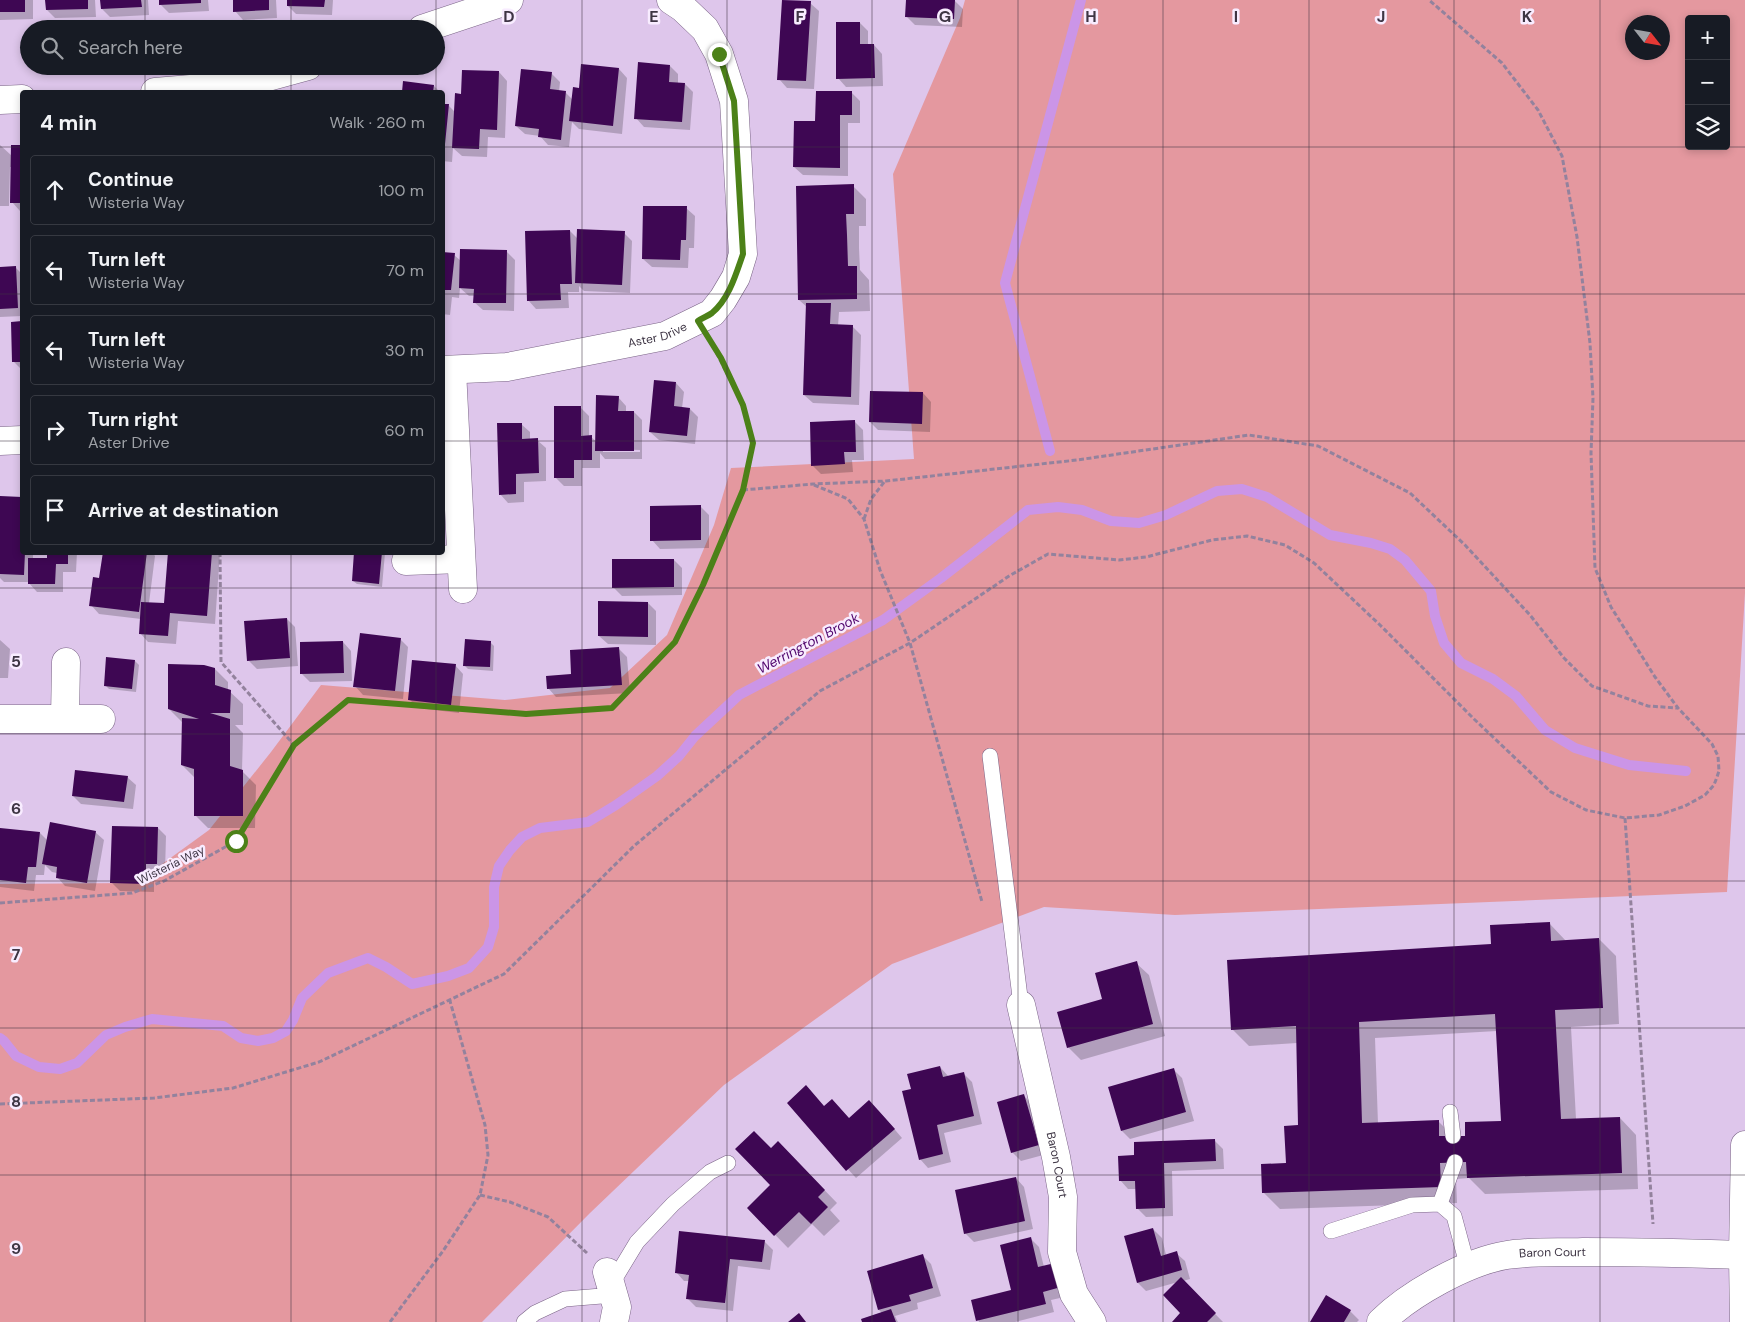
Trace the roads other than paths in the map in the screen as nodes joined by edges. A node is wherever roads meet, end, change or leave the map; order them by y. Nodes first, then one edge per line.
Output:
1 (509, 0) edge
2 (681, 3) edge
3 (445, 21) edge
4 (275, 75) edge
5 (179, 90) edge
6 (0, 100) edge
7 (20, 100) edge
8 (447, 370) edge
9 (20, 440) edge
10 (0, 441) edge
11 (461, 559) junction
12 (406, 561) dead end
13 (463, 589) dead end
14 (66, 662) dead end
15 (65, 718) junction
16 (101, 718) dead end
17 (0, 719) edge
18 (990, 756) dead end
19 (1021, 1005) joint
20 (1450, 1112) dead end
21 (1453, 1136) dead end
22 (1745, 1145) edge
23 (1455, 1162) dead end
24 (728, 1163) dead end
25 (1440, 1204) junction
26 (1331, 1231) dead end
27 (1743, 1255) junction
28 (1468, 1268) junction
29 (610, 1284) junction
30 (1389, 1319) edge
31 (524, 1322) edge
32 (614, 1322) edge
33 (1092, 1322) edge
34 (1744, 1322) edge

1 - 3 street
2 - 8 street, Aster Drive
4 - 5 street
6 - 7 street
8 - 11 street, Aster Drive
9 - 10 street
11 - 12 street
11 - 13 street, Aster Drive
14 - 15 street
15 - 16 street
15 - 17 street
18 - 19 lane
19 - 33 street, Baron Court
20 - 21 lane
22 - 27 street
23 - 25 lane
24 - 29 lane
25 - 26 lane
25 - 28 lane
27 - 28 street, Baron Court
27 - 34 street
28 - 30 street, Baron Court
29 - 31 lane
29 - 32 street

